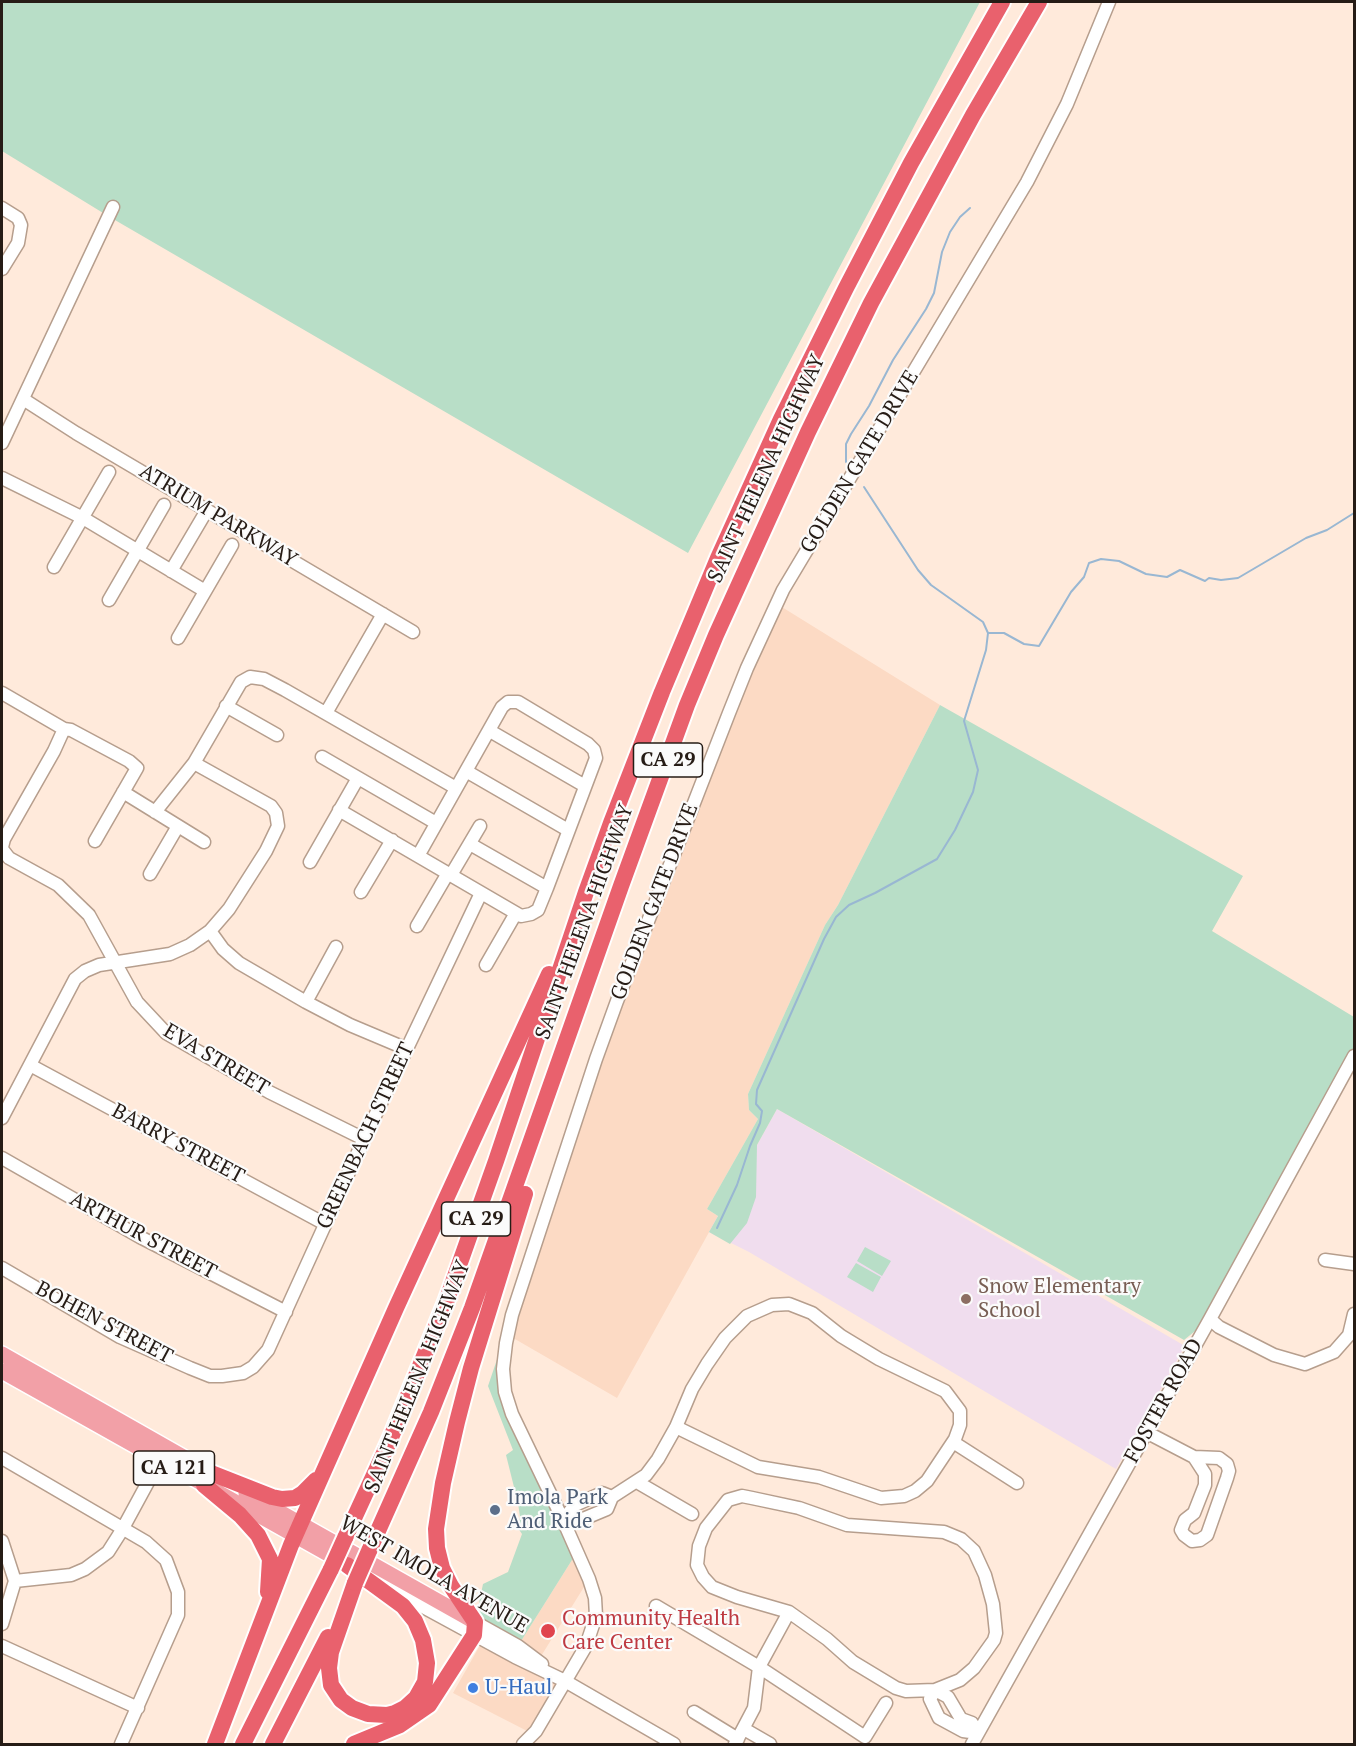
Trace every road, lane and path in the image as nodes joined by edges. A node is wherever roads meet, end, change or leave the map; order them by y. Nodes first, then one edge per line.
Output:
1 (1002, 2) edge
2 (1039, 2) edge
3 (1109, 2) edge
4 (113, 207) dead end
5 (2, 208) edge
6 (2, 269) edge
7 (23, 399) junction
8 (2, 442) edge
9 (109, 472) dead end
10 (2, 478) edge
11 (164, 505) dead end
12 (207, 510) junction
13 (83, 518) junction
14 (232, 545) dead end
15 (137, 552) junction
16 (54, 567) dead end
17 (171, 571) junction
18 (205, 591) junction
19 (109, 600) dead end
20 (383, 614) junction
21 (413, 632) dead end
22 (178, 638) dead end
23 (2, 693) edge
24 (226, 706) junction
25 (326, 713) junction
26 (64, 729) junction
27 (490, 731) junction
28 (277, 735) dead end
29 (322, 757) dead end
30 (195, 763) junction
31 (466, 771) junction
32 (358, 778) junction
33 (585, 786) junction
34 (456, 788) junction
35 (123, 792) junction
36 (339, 810) junction
37 (155, 812) junction
38 (436, 823) junction
39 (178, 826) junction
40 (480, 826) dead end
41 (568, 830) junction
42 (392, 840) junction
43 (95, 841) dead end
44 (204, 842) dead end
45 (470, 844) junction
46 (2, 848) edge
47 (418, 856) junction
48 (310, 862) dead end
49 (150, 874) dead end
50 (450, 874) junction
51 (547, 888) junction
52 (361, 892) dead end
53 (586, 892) junction
54 (481, 893) junction
55 (516, 913) junction
56 (608, 921) junction
57 (417, 926) dead end
58 (210, 931) junction
59 (336, 947) dead end
60 (114, 962) junction
61 (486, 965) dead end
62 (306, 1002) junction
63 (407, 1049) junction
64 (1354, 1056) edge
65 (30, 1065) junction
66 (2, 1118) edge
67 (364, 1139) junction
68 (2, 1158) edge
69 (325, 1224) junction
70 (1325, 1260) dead end
71 (1354, 1264) edge
72 (2, 1268) edge
73 (286, 1312) junction
74 (1354, 1314) edge
75 (1210, 1319) junction
76 (1352, 1335) edge
77 (2, 1354) edge
78 (2, 1371) edge
79 (243, 1373) joint
80 (676, 1426) junction
81 (1146, 1432) junction
82 (952, 1442) junction
83 (1194, 1457) junction
84 (2, 1458) edge
85 (160, 1460) junction
86 (326, 1467) junction
87 (207, 1479) junction
88 (637, 1482) junction
89 (1017, 1483) dead end
90 (692, 1514) dead end
91 (563, 1520) junction
92 (122, 1530) junction
93 (298, 1530) junction
94 (2, 1541) edge
95 (339, 1567) junction
96 (15, 1581) junction
97 (355, 1583) junction
98 (656, 1606) dead end
99 (789, 1612) junction
100 (263, 1619) junction
101 (2, 1624) edge
102 (475, 1629) junction
103 (2, 1646) edge
104 (759, 1667) junction
105 (565, 1681) junction
106 (935, 1690) junction
107 (886, 1702) dead end
108 (138, 1708) junction
109 (694, 1712) dead end
110 (978, 1733) junction
111 (739, 1738) edge
112 (121, 1744) edge
113 (215, 1744) edge
114 (243, 1744) edge
115 (273, 1744) edge
116 (354, 1744) edge
117 (523, 1744) edge
118 (672, 1744) edge
119 (770, 1744) edge
120 (972, 1744) edge

1 - 53 highway, SAINT HELENA HIGHWAY / CA 29
2 - 56 highway, SAINT HELENA HIGHWAY / CA 29
3 - 91 street, GOLDEN GATE DRIVE
4 - 7 street
5 - 6 street
7 - 8 street
7 - 12 street, ATRIUM PARKWAY
9 - 13 street
10 - 13 street
11 - 15 street
12 - 17 street
12 - 20 street, ATRIUM PARKWAY
13 - 15 street
13 - 16 street
14 - 18 street
15 - 17 street
15 - 19 street
17 - 18 street
18 - 22 street
20 - 21 street, ATRIUM PARKWAY
20 - 25 street
23 - 26 street
24 - 25 street
24 - 28 street
24 - 30 street
25 - 34 street
26 - 35 street
26 - 46 street
27 - 31 street
27 - 33 street
27 - 33 street
29 - 32 street
30 - 37 street
30 - 58 street
31 - 34 street
31 - 41 street
32 - 36 street
32 - 38 street
33 - 41 street
34 - 38 street
35 - 37 street
35 - 43 street
36 - 42 street
36 - 48 street
37 - 39 street
38 - 47 street
39 - 44 street
39 - 49 street
40 - 45 street
41 - 51 street
42 - 47 street
42 - 52 street
45 - 50 street
45 - 51 street
46 - 60 street, EVA STREET
47 - 50 street
50 - 54 street
50 - 57 street
51 - 55 street
53 - 86 highway, CA 121
53 - 95 highway, SAINT HELENA HIGHWAY / CA 29, bridge
54 - 55 street
54 - 63 street, GREENBACH STREET
55 - 61 street
56 - 97 highway, SAINT HELENA HIGHWAY / CA 29, bridge
56 - 102 highway
58 - 60 street
58 - 62 street
59 - 62 street
60 - 65 street
60 - 67 street, EVA STREET
62 - 63 street
63 - 67 street, GREENBACH STREET
64 - 75 street, FOSTER ROAD
65 - 66 street
65 - 69 street, BARRY STREET
67 - 69 street, GREENBACH STREET
68 - 73 street, ARTHUR STREET
69 - 73 street, GREENBACH STREET
70 - 71 street
72 - 79 street, BOHEN STREET
73 - 79 street, GREENBACH STREET
74 - 76 street
75 - 76 street
75 - 81 street, FOSTER ROAD
77 - 87 main road, WEST IMOLA AVENUE / CA 121
78 - 85 main road, WEST IMOLA AVENUE / CA 121
80 - 82 street
80 - 82 street
80 - 88 street
81 - 83 street
81 - 110 street, FOSTER ROAD
82 - 89 street
83 - 83 street
84 - 92 street
85 - 87 main road, WEST IMOLA AVENUE / CA 121
85 - 92 street
86 - 87 highway, CA 121
86 - 93 highway
87 - 93 main road, WEST IMOLA AVENUE / CA 121
87 - 100 highway
88 - 90 street
88 - 91 street
91 - 105 street, GOLDEN GATE DRIVE
92 - 96 street
92 - 108 street
93 - 95 main road, WEST IMOLA AVENUE / CA 121
93 - 100 highway
93 - 102 main road, WEST IMOLA AVENUE
94 - 96 street
95 - 97 highway, CA 121
95 - 102 street, WEST IMOLA AVENUE
95 - 114 highway, SAINT HELENA HIGHWAY / CA 29
96 - 101 street
97 - 115 highway, SAINT HELENA HIGHWAY / CA 29
98 - 104 street
99 - 104 street
99 - 106 street
99 - 106 street
100 - 113 highway
102 - 105 street, WEST IMOLA AVENUE
102 - 116 highway
103 - 108 street
104 - 107 street
104 - 111 street
105 - 117 street, GOLDEN GATE DRIVE
105 - 118 street, WEST IMOLA AVENUE
106 - 110 street
106 - 110 street
108 - 112 street
109 - 111 street
110 - 120 street, FOSTER ROAD
111 - 119 street

